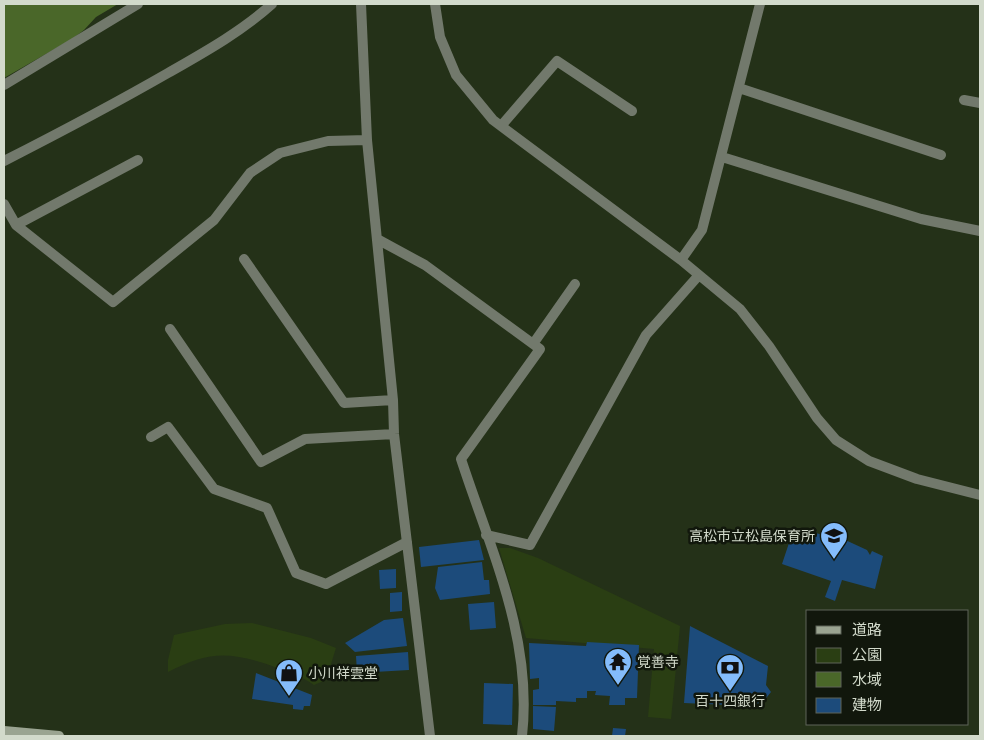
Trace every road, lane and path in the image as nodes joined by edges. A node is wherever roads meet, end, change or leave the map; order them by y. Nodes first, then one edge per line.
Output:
1 (138, 4) edge
2 (272, 4) edge
3 (361, 4) edge
4 (435, 4) edge
5 (760, 4) edge
6 (4, 85) edge
7 (739, 88) junction
8 (964, 100) dead end
9 (980, 103) edge
10 (632, 111) dead end
11 (501, 126) junction
12 (367, 140) junction
13 (941, 155) dead end
14 (722, 157) junction
15 (138, 160) dead end
16 (4, 161) edge
17 (4, 204) edge
18 (16, 225) junction
19 (980, 231) edge
20 (377, 238) junction
21 (244, 259) dead end
22 (681, 260) junction
23 (699, 275) junction
24 (575, 284) dead end
25 (170, 329) dead end
26 (533, 344) junction
27 (393, 400) junction
28 (394, 434) junction
29 (151, 437) dead end
30 (980, 495) edge
31 (486, 535) junction
32 (407, 542) junction
33 (4, 731) edge
34 (59, 736) edge
35 (430, 736) edge
36 (522, 736) edge

1 - 6 street
2 - 16 street
3 - 12 street
4 - 11 street
5 - 7 street
7 - 13 street
7 - 14 street
8 - 9 street
10 - 11 street
11 - 22 street
12 - 18 street
12 - 20 street
14 - 19 street
14 - 22 street
15 - 18 street
17 - 18 street
20 - 26 street
20 - 27 street
21 - 27 street
22 - 23 street
23 - 30 street
23 - 31 street
24 - 26 street
25 - 28 street
26 - 31 street
27 - 28 street
28 - 32 street
29 - 32 street
31 - 36 street
32 - 35 street
33 - 34 main road

